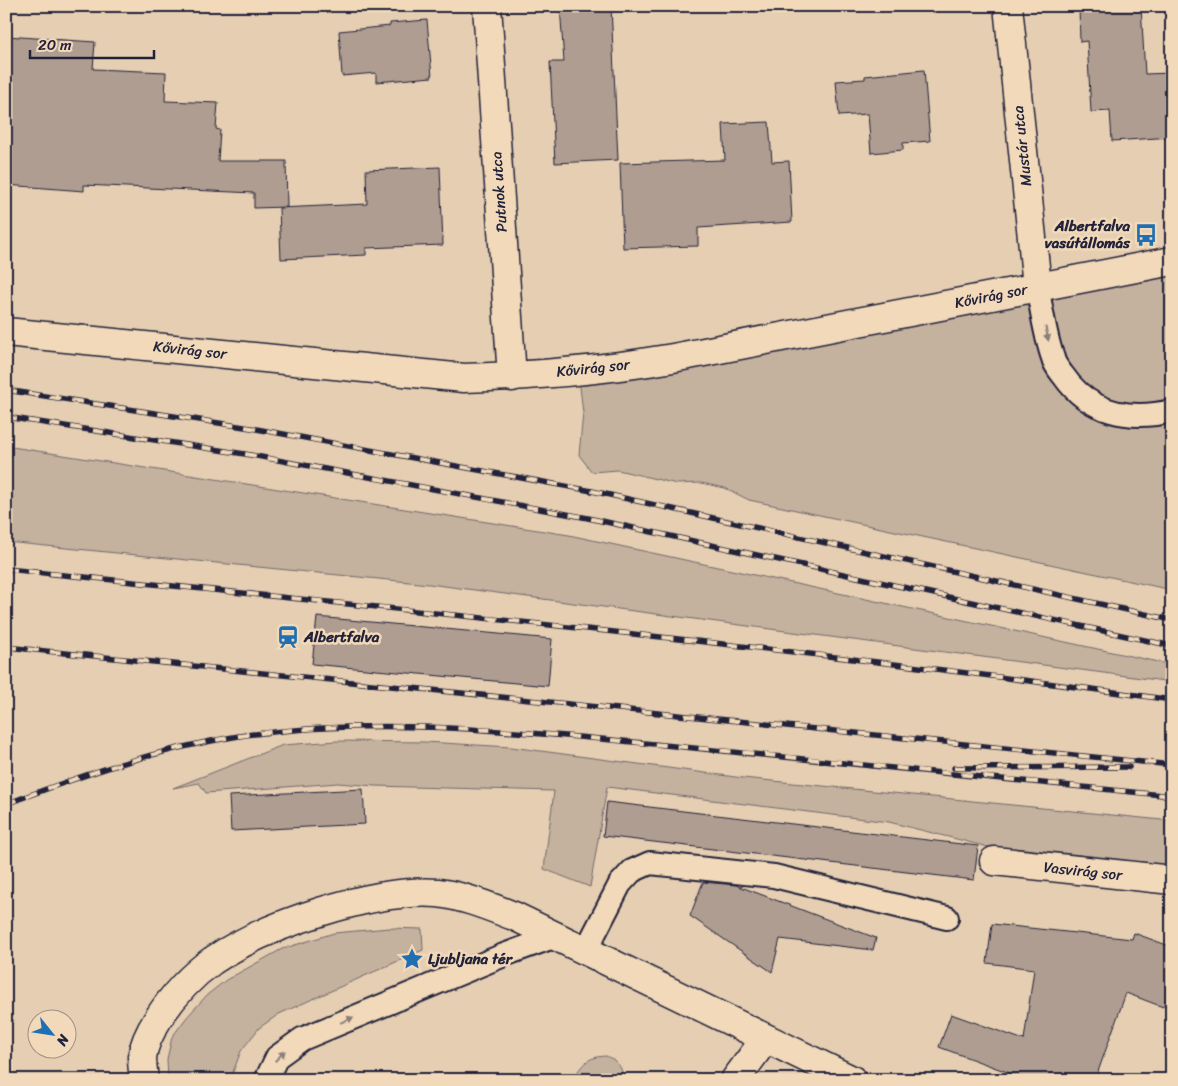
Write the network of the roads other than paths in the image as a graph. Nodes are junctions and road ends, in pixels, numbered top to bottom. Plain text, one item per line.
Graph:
1 (486, 6) edge
2 (1008, 6) edge
3 (1172, 261) edge
4 (1037, 286) junction
5 (6, 332) edge
6 (512, 377) junction
7 (1172, 411) edge
8 (994, 862) dead end
9 (1172, 880) edge
10 (947, 918) dead end
11 (556, 936) junction
12 (586, 950) junction
13 (766, 1038) junction
14 (144, 1080) edge
15 (266, 1080) edge
16 (735, 1080) edge
17 (852, 1080) edge

1 - 6 street, Putnok utca
2 - 4 street, Mustár utca
3 - 4 street, Kővirág sor
4 - 6 street, Kővirág sor
4 -> 7 lane
5 - 6 street, Kővirág sor
8 - 9 street, Vasvirág sor
10 - 12 lane
11 - 12 street
11 - 14 street
15 -> 11 lane
12 - 13 street
13 - 16 street
13 - 17 street

